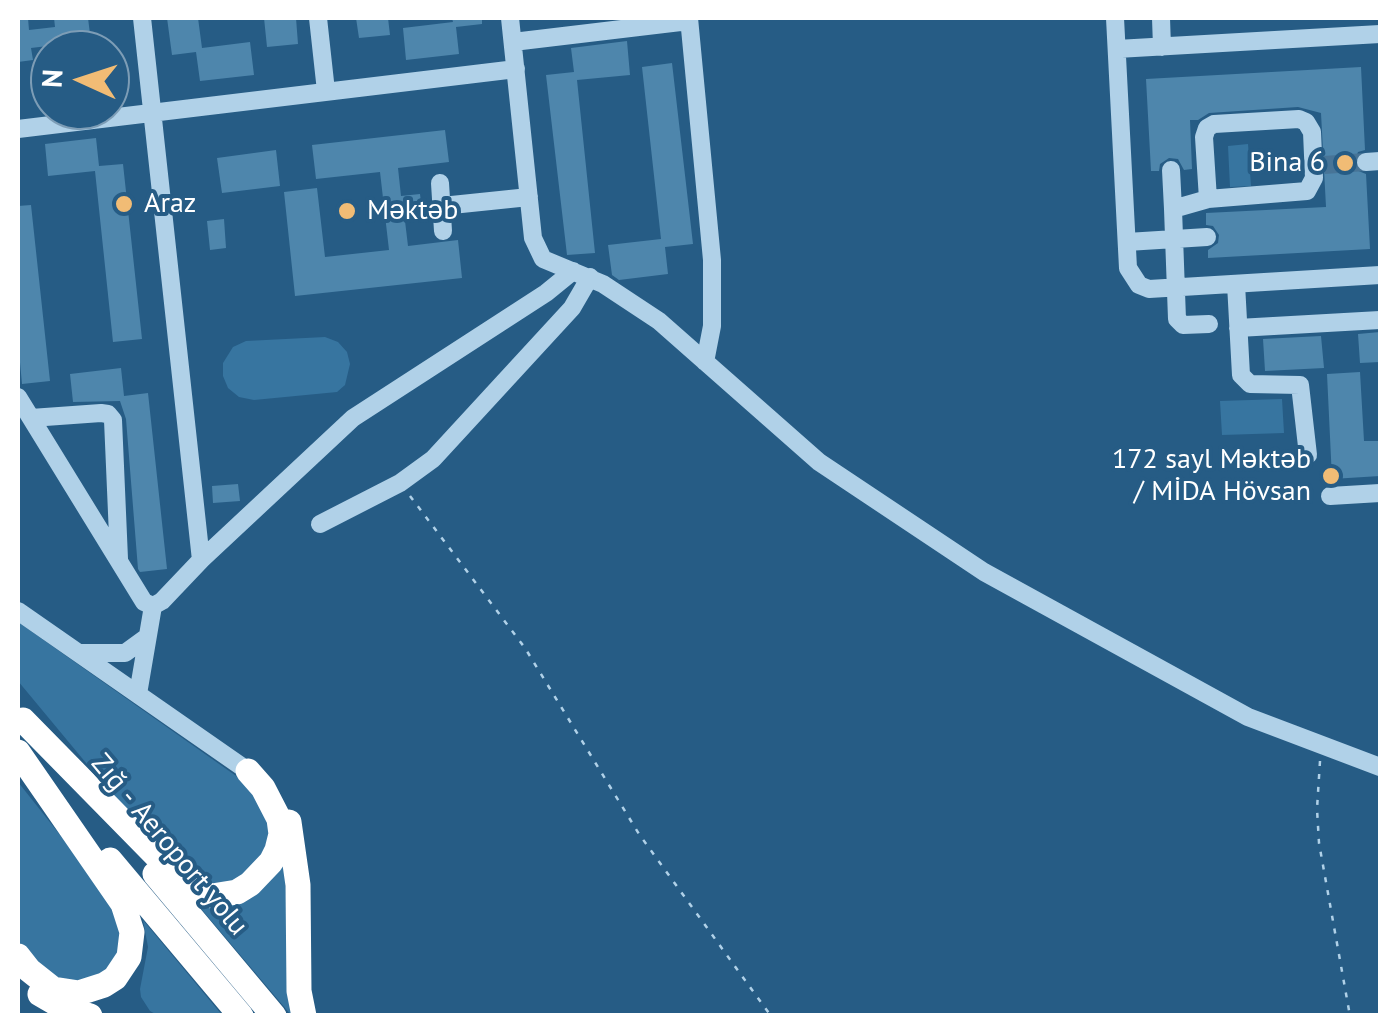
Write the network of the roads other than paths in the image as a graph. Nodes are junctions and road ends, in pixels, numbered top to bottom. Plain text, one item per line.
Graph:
1 (142, 18) edge
2 (318, 18) edge
3 (510, 18) edge
4 (1115, 18) edge
5 (1161, 18) edge
6 (689, 19) edge
7 (624, 23) edge
8 (583, 25) edge
9 (1380, 34) edge
10 (513, 42) junction
11 (1162, 47) junction
12 (1117, 49) junction
13 (516, 69) junction
14 (326, 90) junction
15 (154, 111) junction
16 (18, 129) edge
17 (1171, 170) dead end
18 (440, 182) dead end
19 (529, 196) junction
20 (1208, 199) junction
21 (442, 206) junction
22 (1173, 209) junction
23 (443, 231) dead end
24 (1207, 237) dead end
25 (1173, 240) junction
26 (1127, 242) junction
27 (581, 274) junction
28 (1380, 275) edge
29 (1236, 284) junction
30 (1175, 287) junction
31 (1380, 320) edge
32 (1209, 324) dead end
33 (1238, 328) junction
34 (705, 362) junction
35 (18, 396) edge
36 (31, 418) junction
37 (1308, 455) dead end
38 (1380, 493) edge
39 (1330, 496) dead end
40 (320, 524) dead end
41 (201, 560) junction
42 (119, 561) junction
43 (154, 606) junction
44 (18, 611) edge
45 (147, 637) junction
46 (78, 653) junction
47 (138, 694) junction
48 (20, 717) edge
49 (18, 750) edge
50 (1380, 768) edge
51 (248, 771) junction
52 (18, 959) edge
53 (90, 1016) edge
54 (241, 1016) edge
55 (274, 1016) edge
56 (304, 1016) edge

1 - 15 street
2 - 14 street
3 - 10 street
4 - 12 street
5 - 11 street
6 - 7 street
6 - 34 street
7 - 8 street
8 - 10 street
9 - 11 street
10 - 13 street
11 - 12 street
12 - 26 street
13 - 14 street
13 - 19 street
14 - 15 street
15 - 16 street
15 - 41 street
17 - 22 street
18 - 21 street
19 - 21 street
19 - 27 street
20 - 20 street
20 - 22 street
21 - 23 street
22 - 25 street
24 - 25 street
25 - 26 street
25 - 30 street
26 - 30 street
27 - 34 street
27 - 40 street
27 - 41 street
28 - 29 street
29 - 30 street
29 - 33 street
30 - 32 street
31 - 33 street
33 - 37 street
34 - 50 street
35 - 36 street
36 - 42 street
36 - 42 street
38 - 39 street
41 - 43 street
42 - 43 street
43 - 45 street
44 - 46 street
45 - 46 street
45 - 47 street
46 - 47 street
47 - 51 street
48 - 51 highway
48 - 55 highway, Zığ - Aeroport yolu
49 - 52 highway
49 - 54 highway, Zığ - Aeroport yolu
51 - 56 highway
52 - 53 highway

